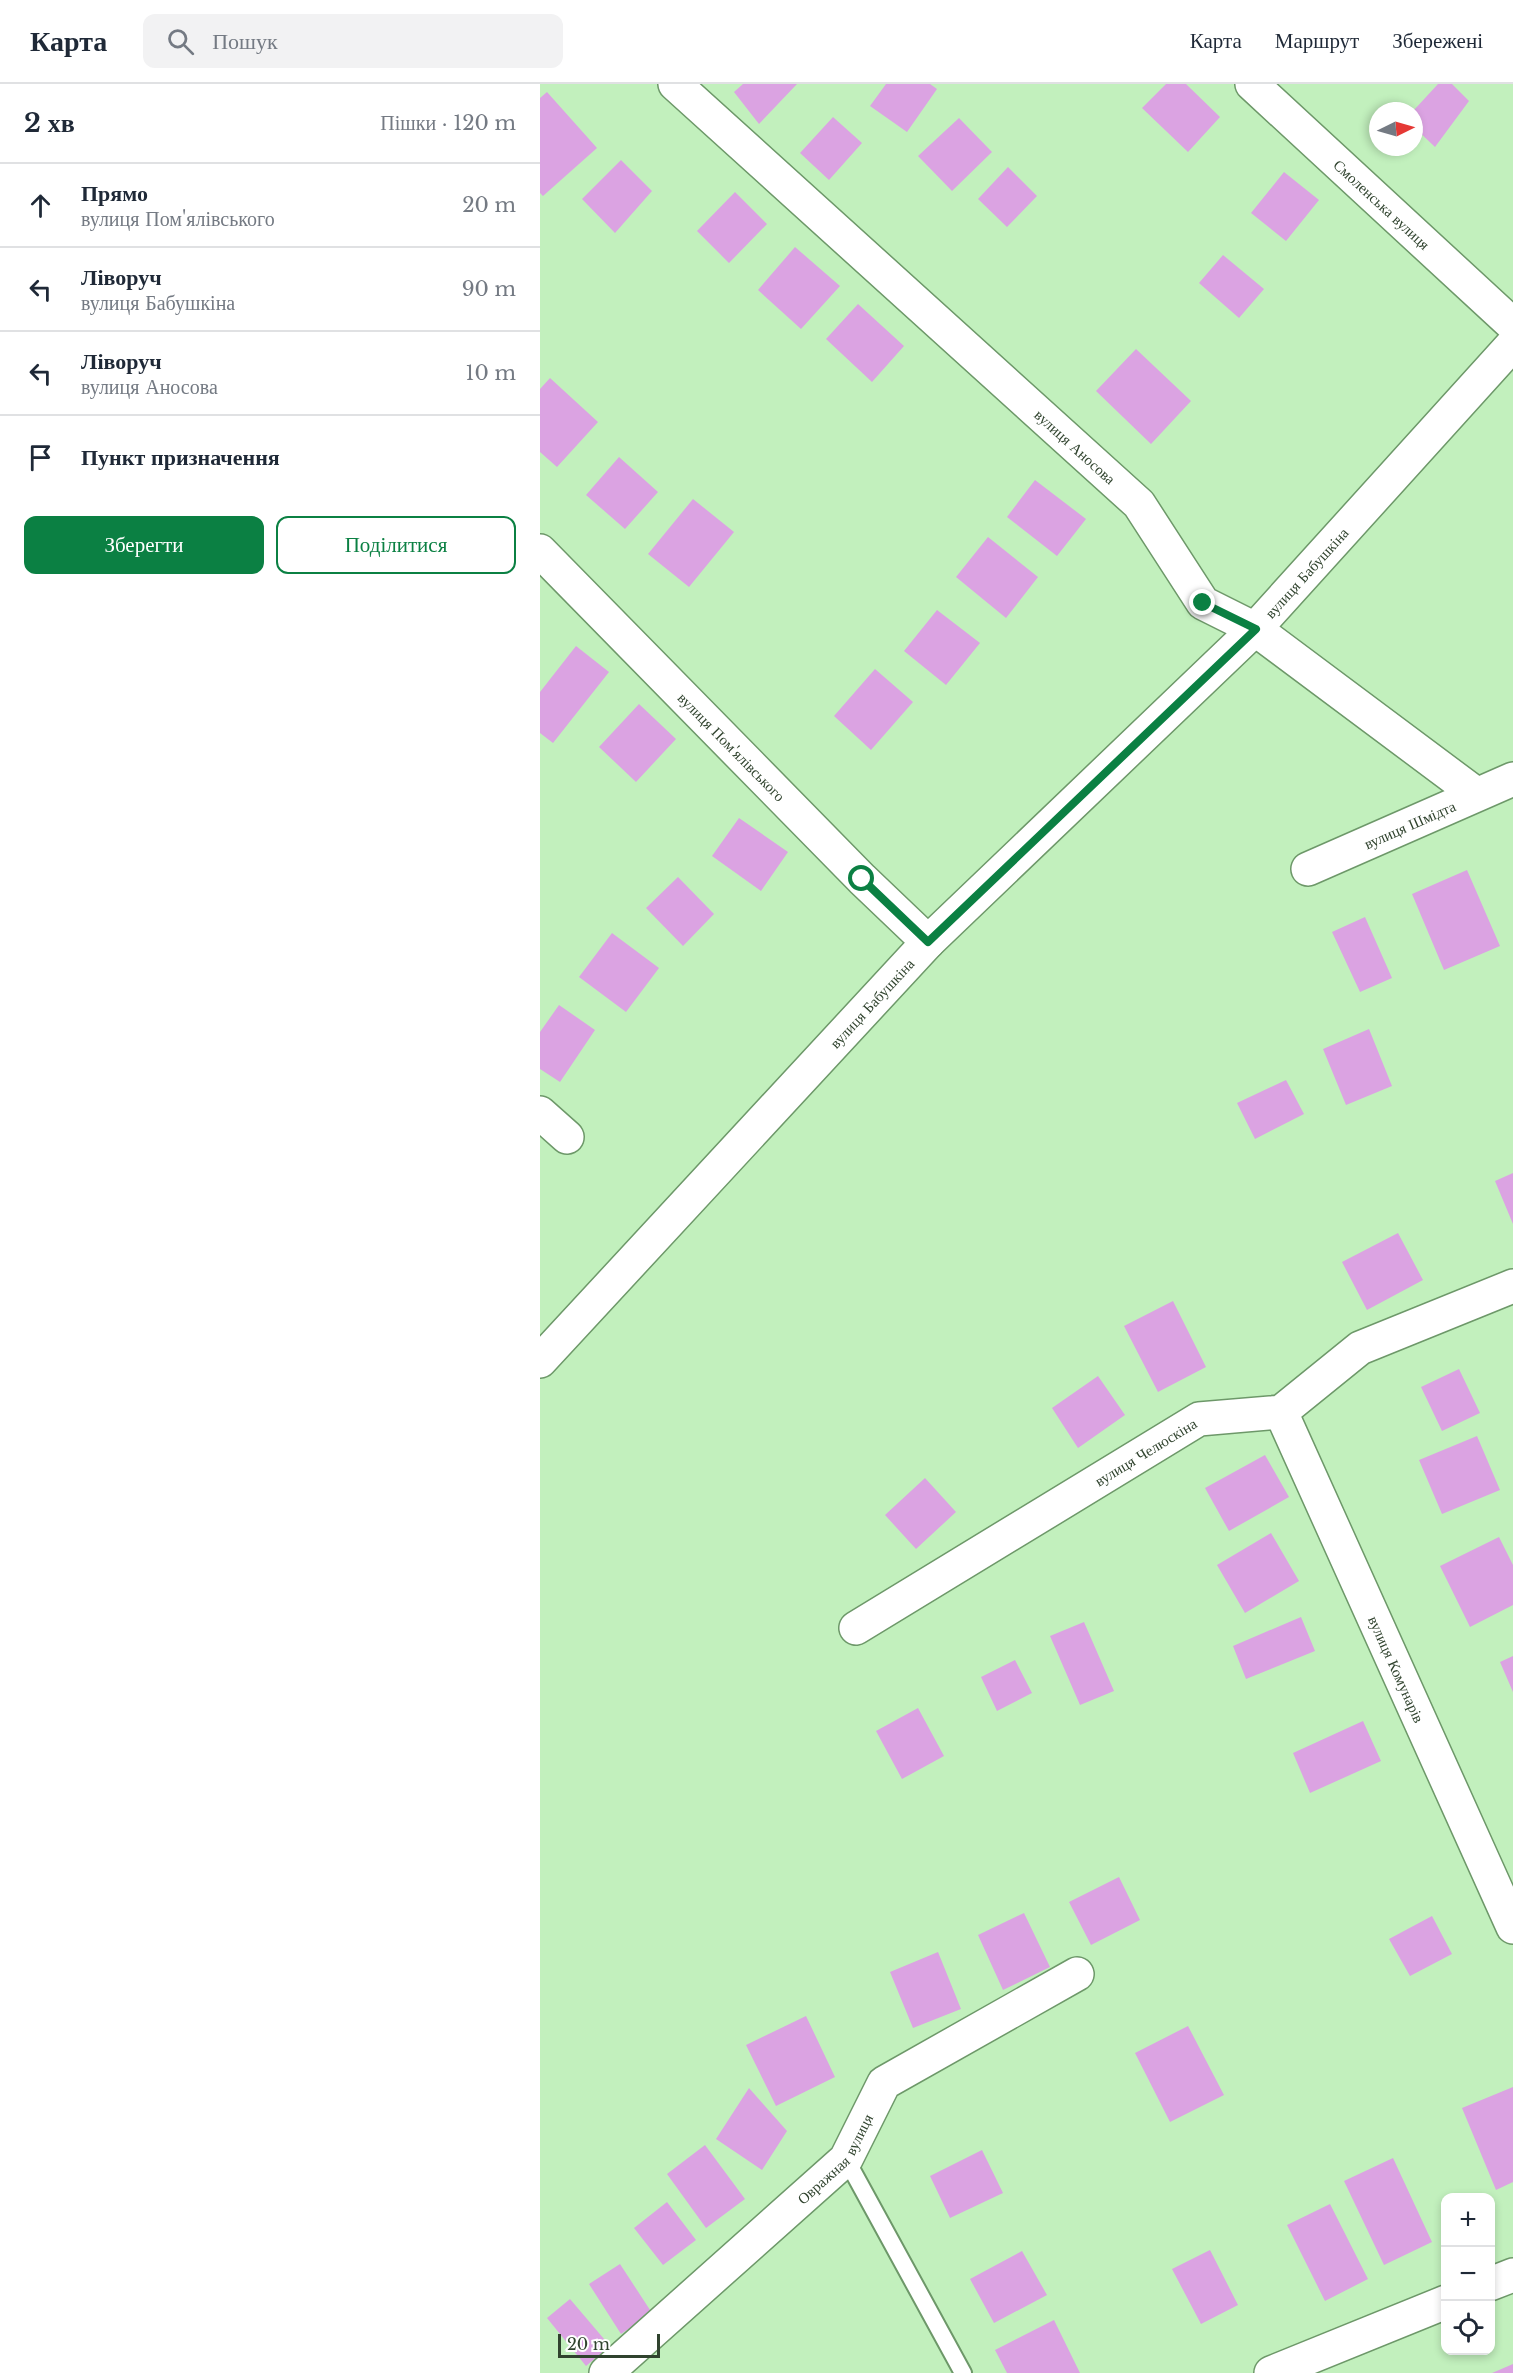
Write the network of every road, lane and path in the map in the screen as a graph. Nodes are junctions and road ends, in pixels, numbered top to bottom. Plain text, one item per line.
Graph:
1 (675, 84) edge
2 (1252, 84) edge
3 (1513, 325) edge
4 (1513, 344) edge
5 (540, 551) edge
6 (1256, 629) junction
7 (1513, 779) edge
8 (1476, 794) junction
9 (1308, 869) dead end
10 (928, 942) junction
11 (540, 1113) edge
12 (567, 1137) dead end
13 (1513, 1286) edge
14 (540, 1361) edge
15 (1281, 1412) junction
16 (856, 1628) dead end
17 (1513, 1927) edge
18 (1077, 1974) dead end
19 (846, 2159) junction
20 (1513, 2275) edge
21 (1495, 2282) edge
22 (1441, 2304) edge
23 (606, 2373) edge
24 (963, 2373) edge
25 (1270, 2373) edge

1 - 6 street, вулиця Аносова
2 - 3 street, Смоленська вулиця
4 - 6 street, вулиця Бабушкіна
5 - 10 street, вулиця Пом'ялівського
6 - 8 street, вулиця Аносова
6 - 10 street, вулиця Бабушкіна
7 - 8 street, вулиця Шмідта
8 - 9 street, вулиця Шмідта
10 - 14 street, вулиця Бабушкіна
11 - 12 street
13 - 15 street
15 - 16 street, вулиця Челюскіна
15 - 17 street, вулиця Комунарів
18 - 19 street, Овражная вулиця
19 - 23 street, Овражная вулиця
19 - 24 lane
20 - 21 street
22 - 25 street

